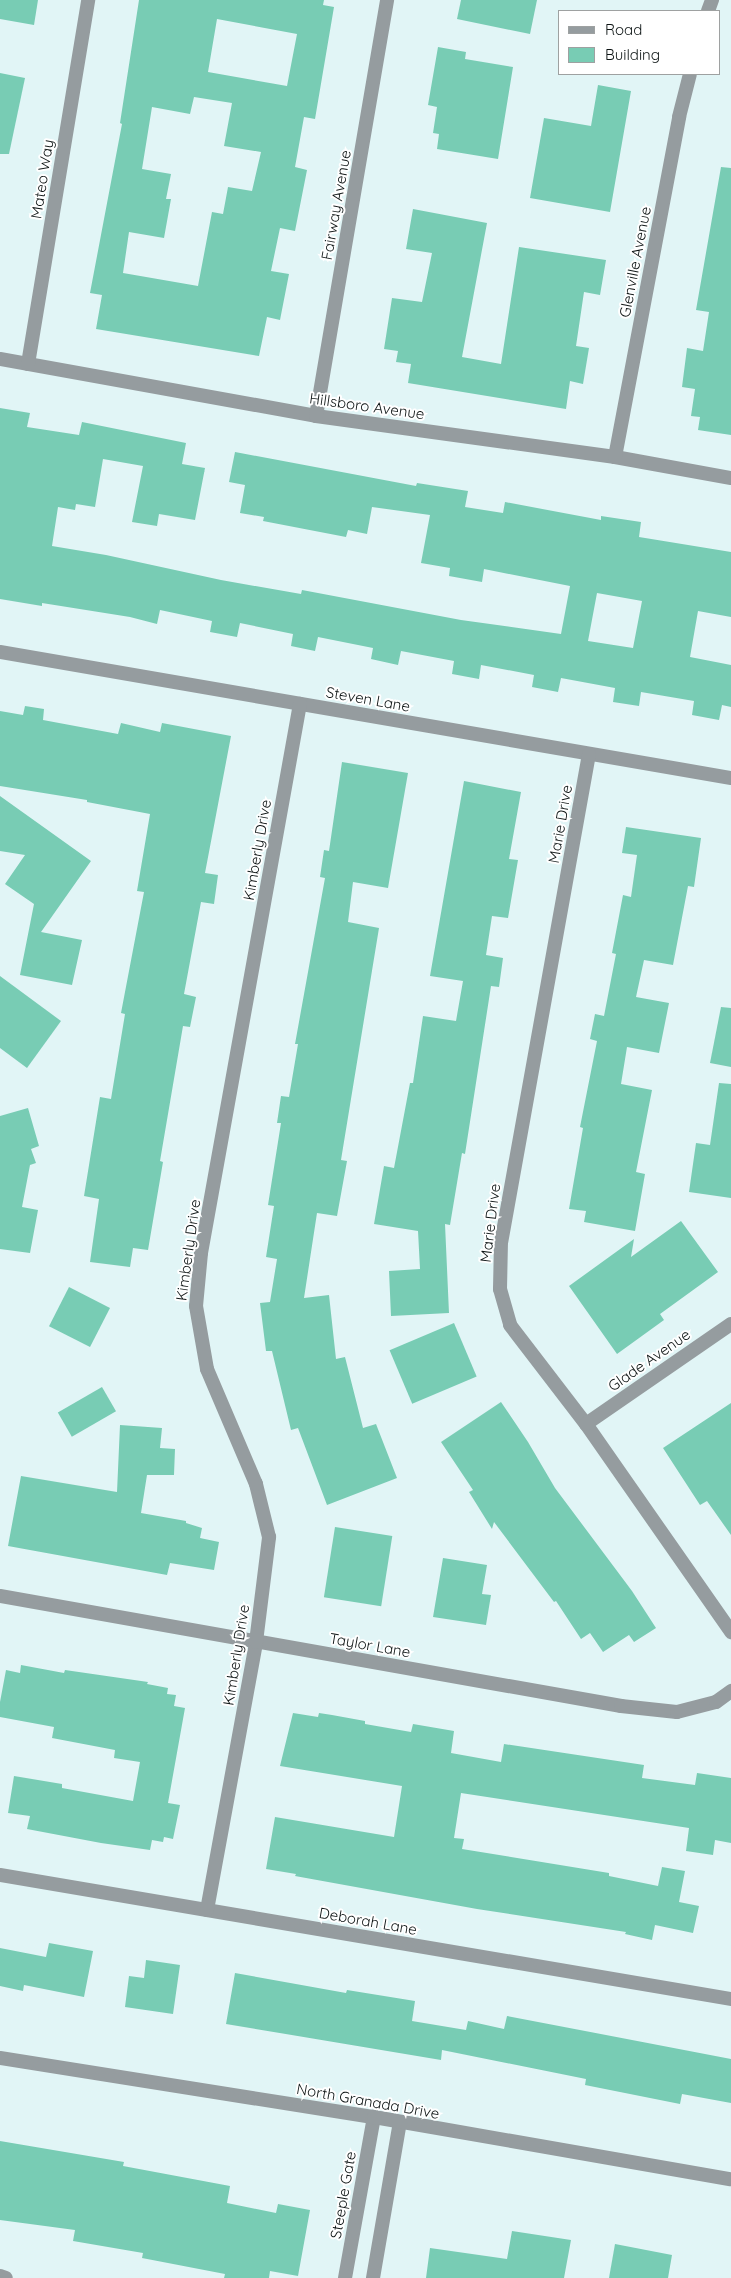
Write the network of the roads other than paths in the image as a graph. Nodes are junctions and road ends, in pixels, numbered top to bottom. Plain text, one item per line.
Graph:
1 (88, 0) edge
2 (387, 0) edge
3 (690, 75) edge
4 (0, 359) edge
5 (28, 364) junction
6 (316, 416) junction
7 (615, 457) junction
8 (731, 478) edge
9 (0, 652) edge
10 (300, 704) junction
11 (589, 754) junction
12 (731, 778) edge
13 (731, 1324) edge
14 (586, 1424) junction
15 (0, 1596) edge
16 (731, 1632) edge
17 (256, 1642) junction
18 (731, 1691) edge
19 (0, 1876) edge
20 (207, 1910) junction
21 (731, 1999) edge
22 (0, 2058) edge
23 (374, 2117) junction
24 (400, 2122) junction
25 (731, 2179) edge
26 (0, 2276) edge
27 (6, 2278) edge
28 (345, 2278) edge
29 (373, 2278) edge

1 - 5 street, Mateo Way
2 - 6 street, Fairway Avenue
3 - 7 street, Glenville Avenue
4 - 5 street, Hillsboro Avenue
5 - 6 street, Hillsboro Avenue
6 - 7 street, Hillsboro Avenue
7 - 8 street, Hillsboro Avenue
9 - 10 street, Steven Lane
10 - 11 street, Steven Lane
10 - 17 street, Kimberly Drive
11 - 12 street, Steven Lane
11 - 14 street, Marie Drive
13 - 14 street, Glade Avenue
14 - 16 street, Marie Drive
15 - 17 street, Taylor Lane
17 - 18 street, Taylor Lane
17 - 20 street, Kimberly Drive
19 - 20 street, Deborah Lane
20 - 21 street, Deborah Lane
22 - 23 street, North Granada Drive
23 - 24 street, North Granada Drive
23 - 28 street, Steeple Gate
24 - 25 street, North Granada Drive
24 - 29 street
26 - 27 street

